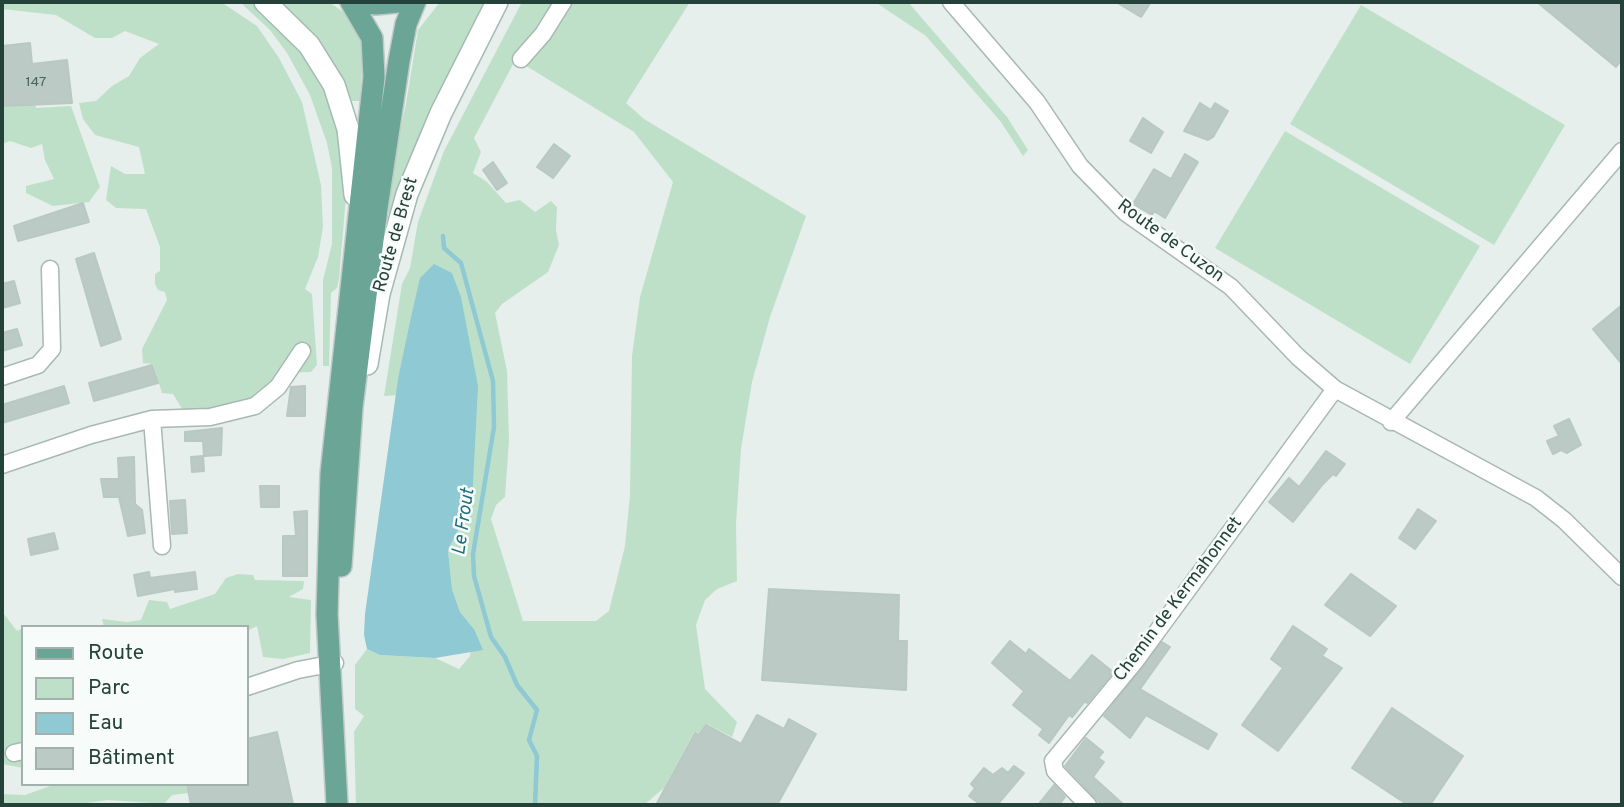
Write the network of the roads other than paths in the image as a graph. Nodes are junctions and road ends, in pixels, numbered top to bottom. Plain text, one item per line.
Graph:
1 (265, 2) edge
2 (351, 2) edge
3 (360, 2) edge
4 (398, 2) edge
5 (415, 2) edge
6 (497, 2) edge
7 (563, 2) edge
8 (950, 2) edge
9 (521, 60) dead end
10 (1622, 151) edge
11 (355, 251) junction
12 (50, 269) dead end
13 (302, 351) dead end
14 (2, 377) edge
15 (1335, 389) junction
16 (159, 418) junction
17 (1391, 422) junction
18 (2, 466) edge
19 (346, 483) junction
20 (162, 546) dead end
21 (1622, 577) edge
22 (332, 663) junction
23 (248, 687) edge
24 (337, 805) edge
25 (1088, 805) edge

1 - 11 main road, Route de Brest
2 - 11 main road, Route de Brest
3 - 4 main road
5 - 19 main road, Route de Brest
6 - 19 main road, Route de Brest
7 - 9 street
8 - 15 street, Route de Cuzon
10 - 17 street
11 - 22 main road, Route de Brest
12 - 14 street
13 - 16 street
15 - 17 street, Route de Cuzon
15 - 25 street, Chemin de Kermahonnet
16 - 18 street
16 - 20 street
17 - 21 street, Route de Cuzon
19 - 22 main road, Route de Brest
22 - 23 street
22 - 24 main road, Route de Brest

